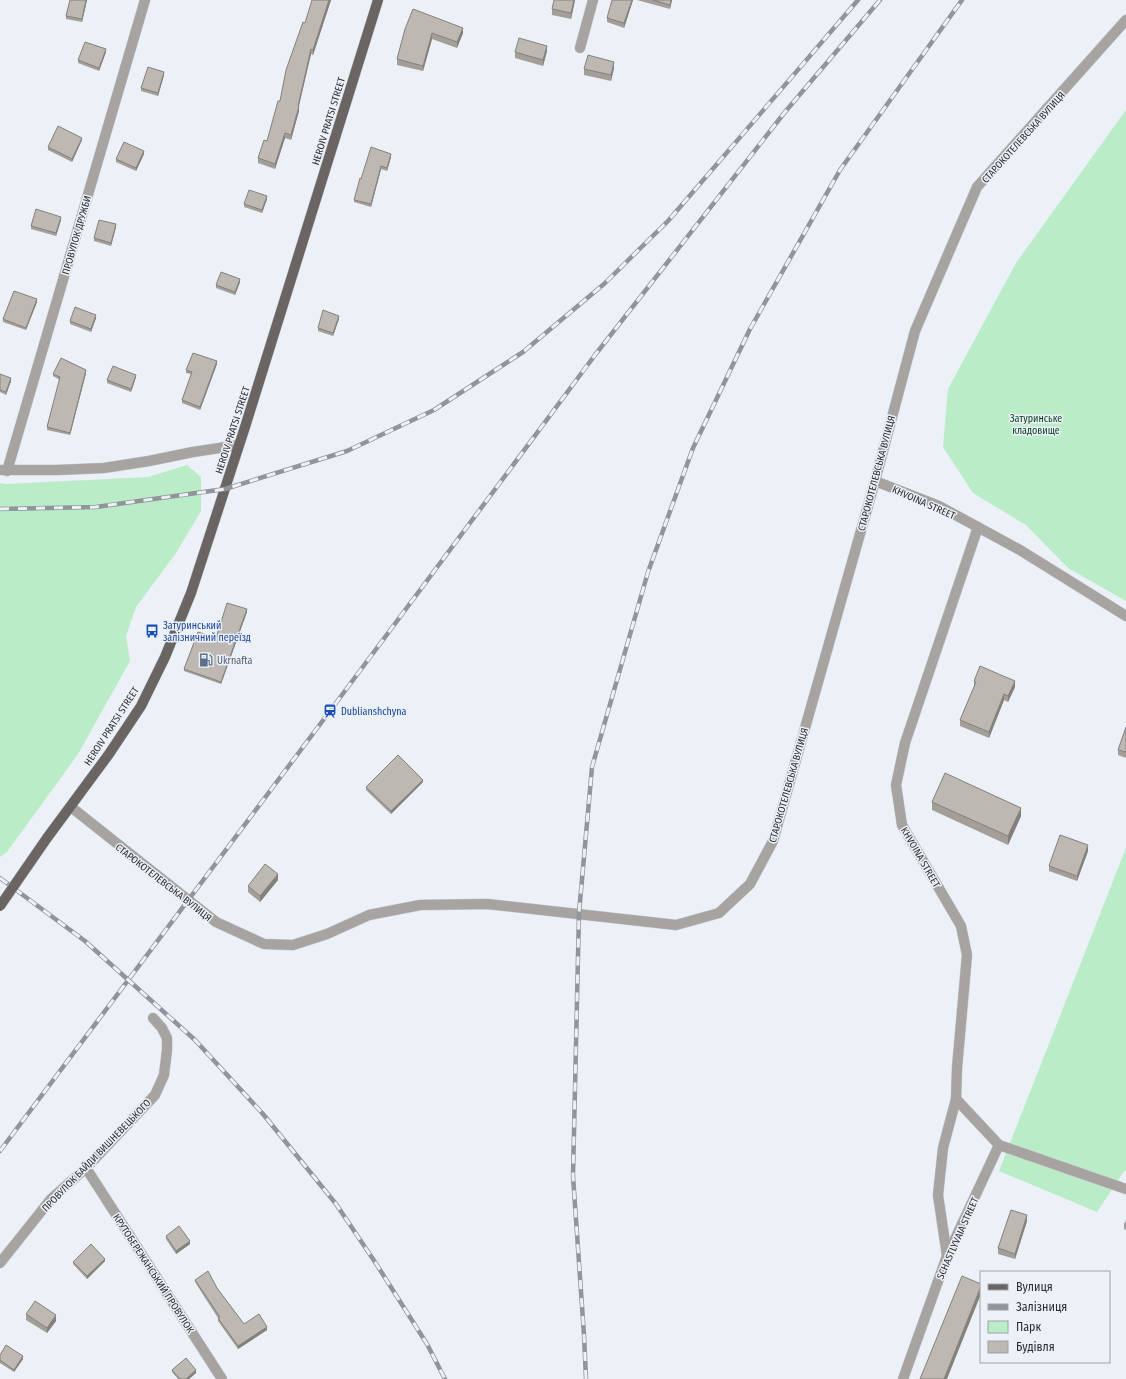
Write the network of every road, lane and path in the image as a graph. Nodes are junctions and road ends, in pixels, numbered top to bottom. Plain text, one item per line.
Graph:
1 (145, 0) edge
2 (378, 0) edge
3 (592, 0) edge
4 (1126, 20) edge
5 (580, 48) dead end
6 (239, 445) junction
7 (3, 471) edge
8 (875, 481) junction
9 (978, 527) junction
10 (1126, 616) edge
11 (71, 807) junction
12 (0, 906) edge
13 (153, 1018) dead end
14 (956, 1099) junction
15 (999, 1145) junction
16 (86, 1168) junction
17 (1126, 1189) edge
18 (946, 1256) junction
19 (0, 1263) edge
20 (222, 1379) edge
21 (903, 1379) edge

1 - 7 street, ПРОВУЛОК ДРУЖБИ
2 - 6 main road, HEROIV PRATSI STREET
3 - 5 street
4 - 8 street, СТАРОКОТЕЛЕВСЬКА ВУЛИЦЯ
6 - 7 street
6 - 11 main road, HEROIV PRATSI STREET
8 - 9 street, KHVOINA STREET
8 - 11 street, СТАРОКОТЕЛЕВСЬКА ВУЛИЦЯ
9 - 10 street
9 - 14 street, KHVOINA STREET
11 - 12 main road, HEROIV PRATSI STREET, bridge
13 - 16 street, ПРОВУЛОК БАЙДИ ВИШНЕВЕЦЬКОГО
14 - 15 street
14 - 18 street, KHVOINA STREET
15 - 17 street
15 - 18 street, SCHASTLYVAIA STREET
16 - 19 street, ПРОВУЛОК БАЙДИ ВИШНЕВЕЦЬКОГО
16 - 20 street, КРУТОБЕРЕЖАНСЬКИЙ ПРОВУЛОК
18 - 21 street, SCHASTLYVAIA STREET

